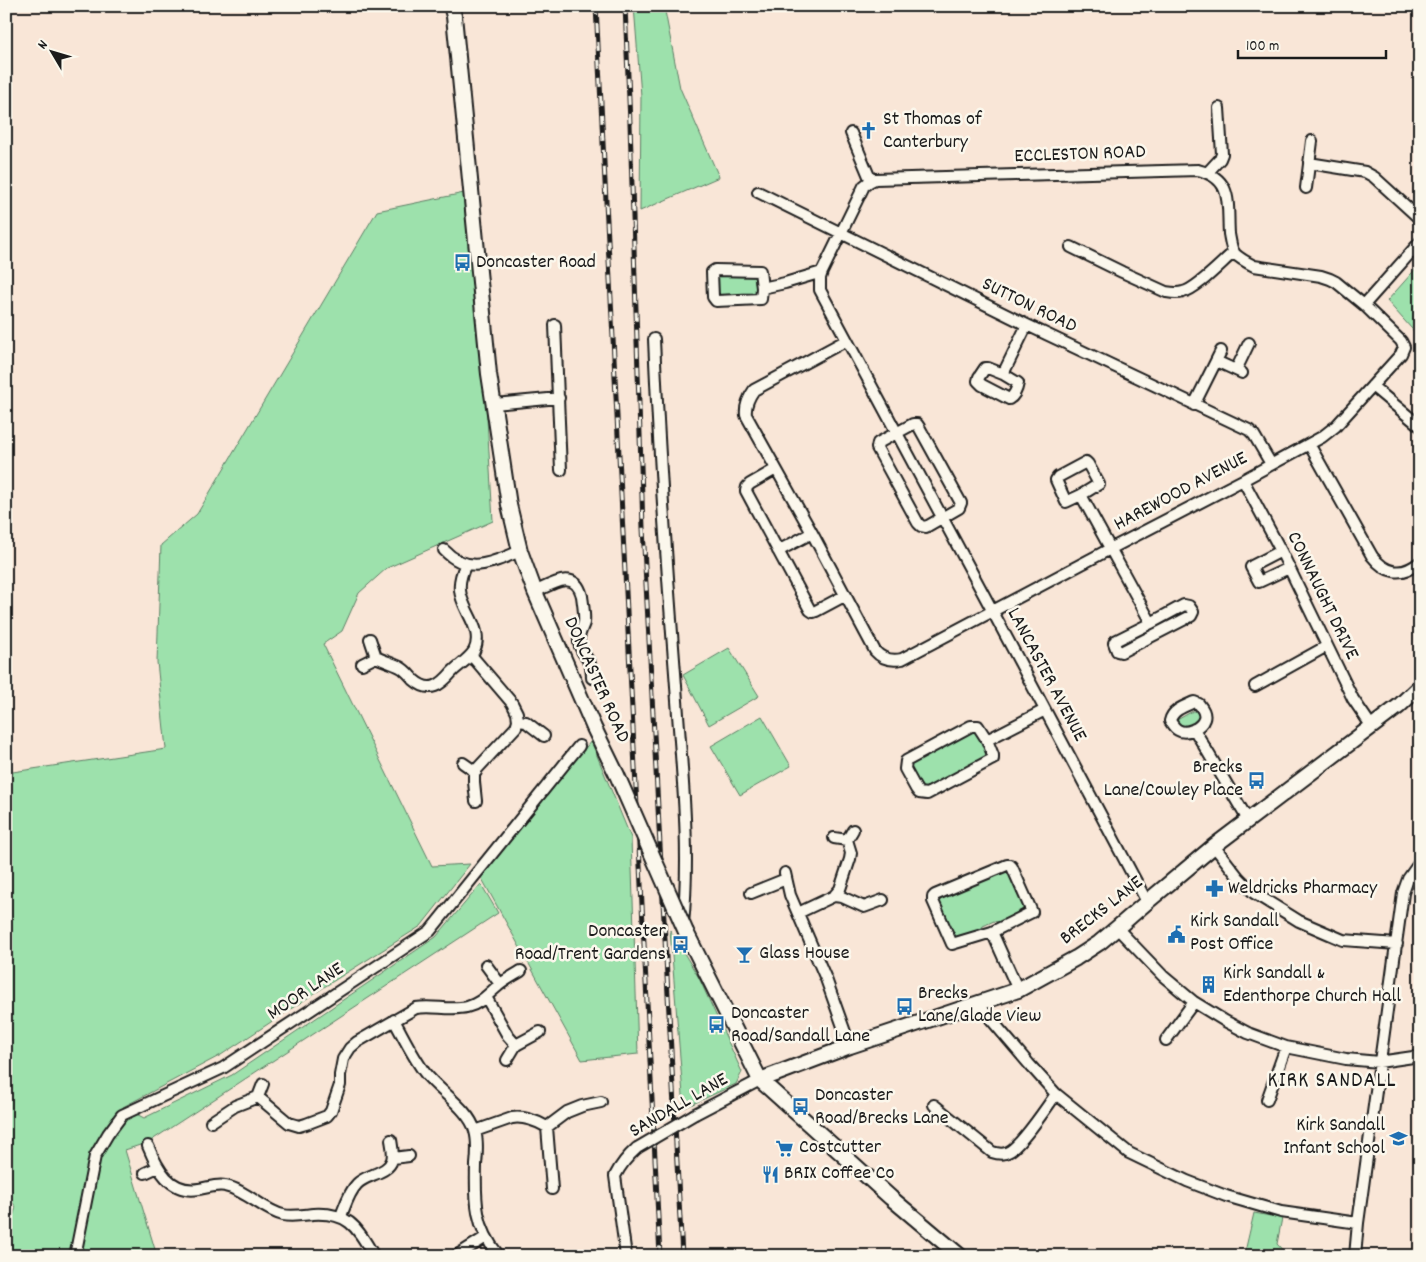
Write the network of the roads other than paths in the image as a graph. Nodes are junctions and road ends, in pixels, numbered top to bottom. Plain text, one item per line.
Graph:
1 (451, 6) edge
2 (1219, 108) dead end
3 (851, 133) dead end
4 (1312, 141) dead end
5 (1309, 163) junction
6 (1208, 172) junction
7 (876, 180) junction
8 (1306, 188) dead end
9 (758, 192) dead end
10 (1420, 219) edge
11 (841, 232) junction
12 (1420, 242) edge
13 (1071, 247) dead end
14 (1234, 252) junction
15 (822, 272) junction
16 (762, 288) junction
17 (1364, 305) junction
18 (555, 325) dead end
19 (1027, 325) junction
20 (654, 339) dead end
21 (847, 340) junction
22 (1250, 343) dead end
23 (1221, 351) dead end
24 (1216, 361) junction
25 (1003, 374) dead end
26 (1372, 386) junction
27 (559, 398) junction
28 (494, 404) junction
29 (1194, 405) junction
30 (1420, 426) edge
31 (897, 433) junction
32 (1309, 444) junction
33 (1271, 464) junction
34 (776, 469) junction
35 (561, 470) dead end
36 (1243, 480) junction
37 (1081, 495) dead end
38 (942, 518) junction
39 (812, 533) junction
40 (1110, 548) junction
41 (444, 550) dead end
42 (520, 551) junction
43 (778, 551) junction
44 (1280, 551) junction
45 (1420, 562) edge
46 (466, 564) junction
47 (1288, 568) junction
48 (535, 592) junction
49 (846, 595) junction
50 (992, 610) junction
51 (1150, 623) junction
52 (370, 639) dead end
53 (1327, 646) junction
54 (471, 655) junction
55 (376, 656) junction
56 (362, 664) dead end
57 (592, 678) dead end
58 (1255, 686) dead end
59 (1420, 686) edge
60 (1045, 710) junction
61 (518, 721) junction
62 (1372, 727) junction
63 (1194, 729) dead end
64 (544, 736) dead end
65 (987, 740) junction
66 (579, 746) dead end
67 (463, 763) dead end
68 (476, 772) junction
69 (476, 801) dead end
70 (1248, 820) junction
71 (853, 830) dead end
72 (834, 838) dead end
73 (847, 840) junction
74 (1214, 846) junction
75 (1420, 862) edge
76 (751, 893) dead end
77 (834, 896) junction
78 (883, 900) dead end
79 (1147, 902) junction
80 (798, 913) junction
81 (1117, 928) junction
82 (684, 929) junction
83 (992, 932) junction
84 (1397, 944) junction
85 (486, 965) dead end
86 (521, 972) dead end
87 (500, 984) junction
88 (1018, 990) junction
89 (486, 997) junction
90 (1194, 1002) junction
91 (977, 1003) junction
92 (394, 1020) junction
93 (540, 1032) dead end
94 (1166, 1040) dead end
95 (516, 1045) junction
96 (850, 1046) junction
97 (1286, 1047) junction
98 (1420, 1056) edge
99 (507, 1060) dead end
100 (1379, 1062) junction
101 (760, 1080) junction
102 (263, 1084) dead end
103 (1056, 1094) junction
104 (258, 1097) junction
105 (1267, 1100) dead end
106 (602, 1102) dead end
107 (934, 1105) dead end
108 (210, 1122) dead end
109 (546, 1127) junction
110 (475, 1131) junction
111 (391, 1140) dead end
112 (148, 1146) dead end
113 (409, 1156) dead end
114 (393, 1158) junction
115 (158, 1167) junction
116 (145, 1173) dead end
117 (552, 1189) dead end
118 (341, 1216) junction
119 (1358, 1223) junction
120 (486, 1237) junction
121 (75, 1256) edge
122 (374, 1256) edge
123 (456, 1256) edge
124 (499, 1256) edge
125 (626, 1256) edge
126 (960, 1256) edge
127 (1355, 1256) edge

1 - 28 street, DONCASTER ROAD
2 - 6 street
3 - 7 street
4 - 5 street
5 - 8 street
5 - 10 street
6 - 7 street, ECCLESTON ROAD
6 - 14 street
7 - 11 street
9 - 11 street, SUTTON ROAD
11 - 15 street
11 - 19 street, SUTTON ROAD
12 - 17 street
13 - 14 street
14 - 17 street
15 - 16 street
15 - 21 street, LANCASTER AVENUE
16 - 16 street
17 - 26 street, HAREWOOD AVENUE
18 - 27 street
19 - 25 street
19 - 29 street, SUTTON ROAD
20 - 82 street
21 - 31 street, LANCASTER AVENUE
21 - 34 street, HAREWOOD AVENUE
22 - 24 street
23 - 24 street
24 - 29 street
26 - 30 street
26 - 32 street, HAREWOOD AVENUE
27 - 28 street
27 - 35 street
28 - 42 street, DONCASTER ROAD
29 - 33 street, SUTTON ROAD
31 - 38 street, LANCASTER AVENUE
31 - 38 street
31 - 38 street
32 - 33 street, HAREWOOD AVENUE
32 - 45 street
33 - 36 street, HAREWOOD AVENUE
34 - 39 street, HAREWOOD AVENUE
34 - 43 street
36 - 40 street, HAREWOOD AVENUE
36 - 44 street, CONNAUGHT DRIVE
37 - 40 street
38 - 50 street, LANCASTER AVENUE
39 - 43 street
39 - 49 street, HAREWOOD AVENUE
40 - 50 street, HAREWOOD AVENUE
40 - 51 street
41 - 46 street
42 - 46 street
42 - 48 street, DONCASTER ROAD
43 - 49 street
44 - 47 street, CONNAUGHT DRIVE
44 - 47 street
46 - 54 street
47 - 53 street, CONNAUGHT DRIVE
48 - 57 street
48 - 82 street, DONCASTER ROAD, bridge
49 - 50 street, HAREWOOD AVENUE
50 - 60 street, LANCASTER AVENUE
51 - 51 street
52 - 55 street
53 - 58 street
53 - 62 street, CONNAUGHT DRIVE
54 - 55 street
54 - 61 street
55 - 56 street
59 - 62 street, BRECKS LANE
60 - 65 street
60 - 79 street, LANCASTER AVENUE
61 - 64 street
61 - 68 street
62 - 70 street, BRECKS LANE
63 - 70 street
65 - 65 street
66 - 121 street, MOOR LANE
67 - 68 street
68 - 69 street
70 - 74 street, BRECKS LANE
71 - 73 street
72 - 73 street
73 - 77 street
74 - 79 street, BRECKS LANE
74 - 84 street
75 - 84 street
76 - 80 street
77 - 78 street
77 - 80 street
79 - 81 street, BRECKS LANE
80 - 96 street
81 - 88 street, BRECKS LANE
81 - 90 street
82 - 101 street, DONCASTER ROAD
83 - 83 street
83 - 88 street
84 - 100 street
85 - 87 street
86 - 87 street
87 - 89 street
88 - 91 street, BRECKS LANE
89 - 92 street
89 - 95 street
90 - 94 street
90 - 97 street
91 - 96 street, BRECKS LANE
91 - 103 street
92 - 104 street
92 - 110 street
93 - 95 street
95 - 99 street
96 - 101 street, BRECKS LANE
97 - 100 street
97 - 105 street
98 - 100 street
100 - 119 street
101 - 125 street, SANDALL LANE, bridge
101 - 126 street, DONCASTER ROAD
102 - 104 street
103 - 107 street
103 - 119 street
104 - 108 street
106 - 109 street
109 - 110 street
109 - 117 street
110 - 120 street
111 - 114 street
112 - 115 street
113 - 114 street
114 - 118 street
115 - 116 street
115 - 118 street
118 - 122 street
119 - 127 street
120 - 123 street
120 - 124 street

